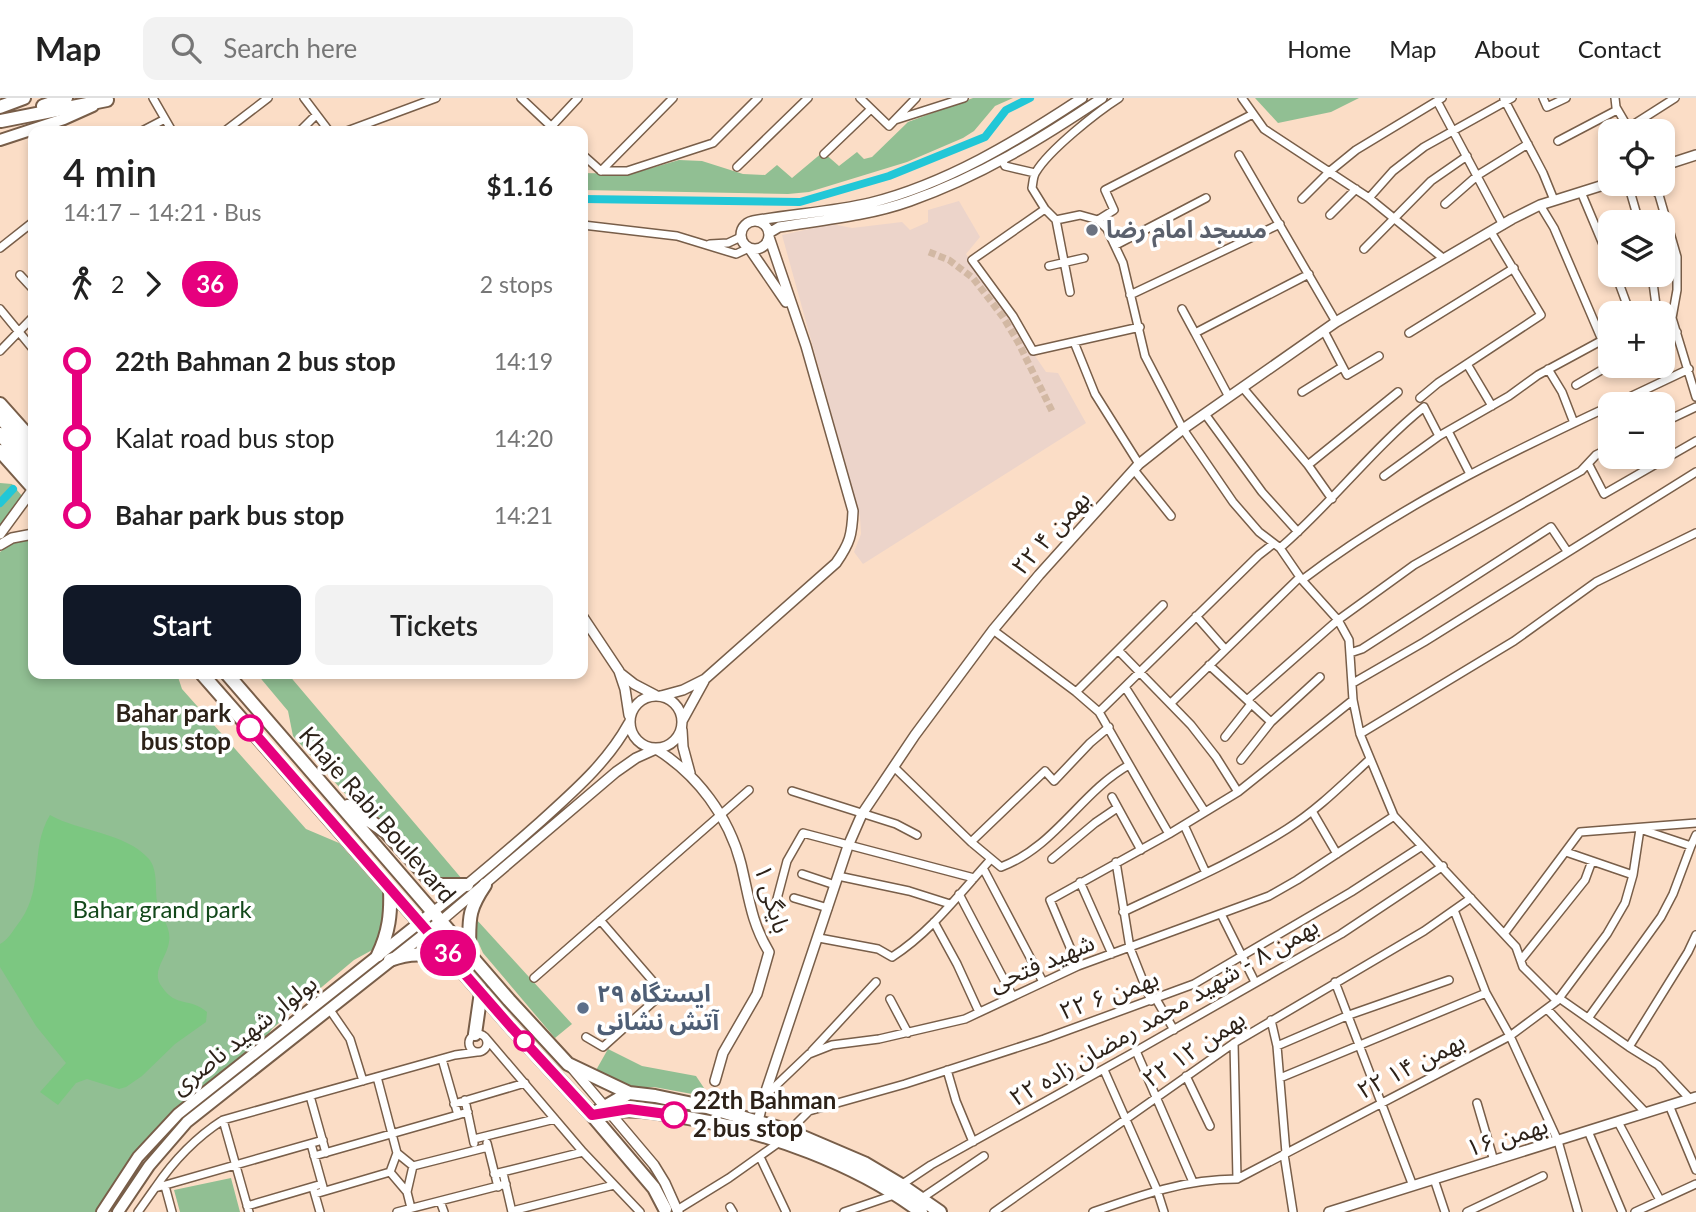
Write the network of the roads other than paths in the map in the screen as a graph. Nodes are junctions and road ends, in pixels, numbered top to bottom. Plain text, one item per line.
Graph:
1 (23, 98) edge
2 (66, 98) edge
3 (153, 98) edge
4 (268, 98) edge
5 (304, 98) edge
6 (436, 98) edge
7 (521, 98) edge
8 (578, 98) edge
9 (673, 98) edge
10 (758, 98) edge
11 (807, 98) edge
12 (916, 98) edge
13 (964, 98) edge
14 (1082, 98) edge
15 (1102, 98) edge
16 (1119, 98) edge
17 (1242, 98) edge
18 (1543, 98) edge
19 (1566, 98) edge
20 (1615, 98) edge
21 (1675, 98) edge
22 (109, 99) edge
23 (863, 99) edge
24 (1440, 99) edge
25 (1507, 99) edge
26 (0, 107) edge
27 (871, 109) junction
28 (1617, 110) junction
29 (1253, 114) junction
30 (316, 115) junction
31 (165, 119) junction
32 (1622, 119) edge
33 (1645, 119) edge
34 (0, 121) edge
35 (892, 123) junction
36 (43, 126) edge
37 (152, 126) edge
38 (169, 126) edge
39 (232, 126) edge
40 (305, 126) edge
41 (325, 126) edge
42 (360, 126) edge
43 (550, 126) edge
44 (555, 126) edge
45 (1454, 130) junction
46 (28, 131) edge
47 (0, 140) edge
48 (1558, 141) dead end
49 (1528, 144) junction
50 (824, 154) dead end
51 (1239, 155) dead end
52 (1696, 155) edge
53 (1467, 156) junction
54 (588, 159) edge
55 (1002, 160) junction
56 (1675, 162) edge
57 (737, 167) dead end
58 (601, 171) junction
59 (1329, 172) junction
60 (1035, 173) junction
61 (1478, 175) junction
62 (1598, 187) edge
63 (1356, 189) junction
64 (1581, 192) junction
65 (1659, 196) edge
66 (1206, 198) dead end
67 (1369, 198) junction
68 (1302, 199) dead end
69 (1554, 200) junction
70 (1445, 204) dead end
71 (1540, 205) junction
72 (1045, 209) junction
73 (1330, 215) dead end
74 (1394, 219) junction
75 (1056, 220) junction
76 (1098, 220) junction
77 (752, 221) junction
78 (1280, 224) junction
79 (1503, 225) junction
80 (28, 226) edge
81 (588, 227) edge
82 (1491, 232) junction
83 (1598, 232) edge
84 (769, 235) junction
85 (741, 237) junction
86 (709, 244) junction
87 (1116, 245) junction
88 (0, 248) edge
89 (749, 248) junction
90 (1364, 249) dead end
91 (1084, 258) dead end
92 (1444, 259) junction
93 (1065, 262) junction
94 (1049, 266) dead end
95 (1514, 268) junction
96 (1309, 274) junction
97 (20, 275) dead end
98 (28, 284) edge
99 (1070, 292) dead end
100 (1129, 295) junction
101 (1675, 301) edge
102 (0, 309) edge
103 (1182, 309) dead end
104 (794, 316) junction
105 (1598, 321) edge
106 (28, 322) edge
107 (1336, 322) junction
108 (1675, 326) edge
109 (1140, 327) junction
110 (19, 331) junction
111 (1324, 331) junction
112 (1677, 332) joint
113 (1195, 333) junction
114 (1409, 333) dead end
115 (1074, 342) junction
116 (1598, 342) edge
117 (28, 343) edge
118 (0, 351) edge
119 (1379, 356) dead end
120 (1467, 364) junction
121 (1342, 367) junction
122 (1548, 369) junction
123 (1689, 369) junction
124 (1598, 372) edge
125 (1576, 385) dead end
126 (1243, 388) junction
127 (1302, 392) dead end
128 (1398, 392) dead end
129 (1640, 392) edge
130 (1229, 397) junction
131 (1696, 397) edge
132 (1420, 398) dead end
133 (0, 404) edge
134 (1492, 405) junction
135 (1696, 407) edge
136 (1598, 412) edge
137 (1205, 414) junction
138 (0, 417) edge
139 (1675, 417) edge
140 (1574, 423) junction
141 (1183, 429) junction
142 (1448, 431) junction
143 (0, 434) edge
144 (28, 435) edge
145 (1439, 436) junction
146 (1696, 441) edge
147 (28, 449) edge
148 (0, 451) edge
149 (1598, 454) edge
150 (1308, 465) junction
151 (1589, 465) junction
152 (28, 466) edge
153 (1137, 467) junction
154 (1696, 472) edge
155 (1471, 474) junction
156 (1384, 476) dead end
157 (28, 483) edge
158 (28, 496) edge
159 (1332, 499) junction
160 (1171, 516) dead end
161 (1298, 532) junction
162 (1696, 533) edge
163 (0, 534) edge
164 (28, 535) edge
165 (0, 545) edge
166 (1277, 546) junction
167 (1567, 551) junction
168 (1301, 579) junction
169 (1163, 605) dead end
170 (1196, 617) junction
171 (1338, 620) junction
172 (588, 624) edge
173 (993, 630) junction
174 (1226, 649) junction
175 (1118, 650) junction
176 (1350, 653) junction
177 (1209, 665) junction
178 (619, 671) junction
179 (1140, 672) junction
180 (1320, 677) dead end
181 (206, 679) edge
182 (231, 679) edge
183 (705, 679) junction
184 (1353, 683) junction
185 (1125, 687) junction
186 (1076, 692) junction
187 (658, 696) junction
188 (1353, 700) junction
189 (1249, 702) junction
190 (1171, 703) junction
191 (1099, 712) junction
192 (629, 720) junction
193 (1270, 722) junction
194 (682, 724) junction
195 (1109, 727) junction
196 (1360, 734) junction
197 (1225, 737) dead end
198 (656, 748) junction
199 (1241, 760) dead end
200 (1369, 760) junction
201 (1129, 765) junction
202 (895, 768) junction
203 (691, 773) junction
204 (749, 790) dead end
205 (792, 790) dead end
206 (1238, 792) junction
207 (332, 794) junction
208 (1112, 797) dead end
209 (1117, 808) junction
210 (1312, 811) junction
211 (1205, 812) junction
212 (862, 814) junction
213 (720, 815) junction
214 (1394, 816) junction
215 (1696, 823) edge
216 (1184, 825) junction
217 (1640, 829) junction
218 (1169, 834) junction
219 (917, 835) dead end
220 (1696, 835) edge
221 (971, 842) junction
222 (848, 846) junction
223 (1422, 846) junction
224 (1692, 846) junction
225 (1141, 850) junction
226 (1566, 852) junction
227 (1337, 854) junction
228 (991, 859) junction
229 (1052, 859) dead end
230 (1592, 861) junction
231 (1116, 862) junction
232 (1443, 866) junction
233 (983, 868) junction
234 (1206, 873) junction
235 (802, 874) dead end
236 (1633, 875) junction
237 (974, 878) junction
238 (837, 880) junction
239 (1080, 883) junction
240 (467, 885) junction
241 (485, 885) junction
242 (390, 888) junction
243 (959, 894) junction
244 (794, 898) dead end
245 (1471, 898) junction
246 (950, 904) junction
247 (828, 908) junction
248 (1454, 911) junction
249 (1123, 912) junction
250 (773, 914) dead end
251 (1220, 914) junction
252 (437, 916) junction
253 (600, 920) junction
254 (934, 922) junction
255 (424, 926) junction
256 (1504, 933) junction
257 (1696, 936) edge
258 (819, 938) junction
259 (1130, 948) junction
260 (469, 953) junction
261 (1112, 954) junction
262 (1240, 957) junction
263 (384, 958) junction
264 (1521, 960) junction
265 (456, 962) junction
266 (1078, 965) junction
267 (534, 978) dead end
268 (1449, 980) dead end
269 (876, 982) dead end
270 (1043, 982) junction
271 (1255, 982) junction
272 (1335, 982) junction
273 (481, 992) junction
274 (1486, 993) junction
275 (1012, 995) junction
276 (890, 999) dead end
277 (1558, 999) junction
278 (1154, 1000) junction
279 (1547, 1009) junction
280 (330, 1010) junction
281 (979, 1012) junction
282 (500, 1014) junction
283 (1349, 1015) junction
284 (1589, 1017) junction
285 (1271, 1020) junction
286 (511, 1027) junction
287 (1174, 1030) junction
288 (908, 1033) junction
289 (1510, 1035) junction
290 (586, 1037) dead end
291 (478, 1043) junction
292 (1234, 1043) junction
293 (1277, 1046) junction
294 (1360, 1046) junction
295 (1629, 1047) junction
296 (1136, 1051) junction
297 (810, 1054) junction
298 (455, 1055) junction
299 (500, 1055) junction
300 (442, 1059) junction
301 (568, 1064) junction
302 (947, 1070) junction
303 (1104, 1070) junction
304 (1186, 1076) junction
305 (377, 1077) junction
306 (1280, 1078) junction
307 (363, 1081) junction
308 (715, 1081) dead end
309 (525, 1083) junction
310 (629, 1093) junction
311 (310, 1096) junction
312 (764, 1097) junction
313 (1156, 1097) junction
314 (1694, 1099) edge
315 (466, 1100) dead end
316 (1381, 1102) junction
317 (1477, 1103) dead end
318 (454, 1104) junction
319 (1669, 1105) junction
320 (606, 1108) junction
321 (468, 1112) junction
322 (1646, 1113) junction
323 (458, 1115) junction
324 (592, 1115) junction
325 (1126, 1118) junction
326 (223, 1119) junction
327 (555, 1119) junction
328 (758, 1121) junction
329 (1618, 1122) junction
330 (1210, 1126) dead end
331 (1588, 1131) junction
332 (391, 1134) junction
333 (786, 1135) junction
334 (485, 1136) junction
335 (474, 1139) junction
336 (323, 1140) junction
337 (1558, 1141) junction
338 (973, 1142) junction
339 (311, 1144) junction
340 (488, 1147) junction
341 (476, 1150) junction
342 (583, 1152) junction
343 (326, 1153) junction
344 (397, 1153) junction
345 (1285, 1154) junction
346 (314, 1156) junction
347 (984, 1156) dead end
348 (760, 1157) junction
349 (1494, 1161) junction
350 (236, 1166) junction
351 (413, 1166) junction
352 (1696, 1170) edge
353 (390, 1172) junction
354 (499, 1173) junction
355 (1543, 1177) dead end
356 (1237, 1179) junction
357 (1434, 1180) junction
358 (1192, 1182) junction
359 (1696, 1184) edge
360 (502, 1185) junction
361 (614, 1185) junction
362 (165, 1186) junction
363 (1413, 1186) junction
364 (155, 1188) junction
365 (323, 1188) junction
366 (898, 1190) junction
367 (1157, 1190) junction
368 (314, 1191) junction
369 (407, 1192) junction
370 (922, 1198) junction
371 (1660, 1200) junction
372 (440, 1201) junction
373 (411, 1208) junction
374 (248, 1209) edge
375 (525, 1210) edge
376 (1106, 1210) edge
377 (512, 1211) edge
378 (669, 1211) edge
379 (102, 1212) edge
380 (118, 1212) edge
381 (138, 1212) edge
382 (172, 1212) edge
383 (320, 1212) edge
384 (397, 1212) edge
385 (444, 1212) edge
386 (639, 1212) edge
387 (786, 1212) edge
388 (844, 1212) edge
389 (921, 1212) edge
390 (940, 1212) edge
391 (994, 1212) edge
392 (1093, 1212) edge
393 (1164, 1212) edge
394 (1293, 1212) edge
395 (1329, 1212) edge
396 (1445, 1212) edge
397 (1467, 1212) edge
398 (1578, 1212) edge
399 (1622, 1212) edge
400 (1634, 1212) edge

1 - 26 main road
2 - 34 main road
3 - 31 street
4 - 39 street
5 - 30 street
6 - 42 street
7 - 43 street
8 - 44 street
9 - 58 street
10 - 58 street
11 - 57 street
12 - 35 street
13 - 35 street
14 - 77 street
15 - 55 street
16 - 60 street
17 - 29 street
18 - 19 street
20 - 28 street
21 - 33 street
22 - 34 main road
22 - 36 main road
23 - 27 street
24 - 45 street
24 - 59 street
25 - 45 street
25 - 49 street
27 - 35 street
27 - 50 street
28 - 32 street
28 - 48 street
29 - 59 street
29 - 76 street
30 - 40 street
30 - 41 street
31 - 37 street
31 - 38 street
45 - 53 street
45 - 67 street
46 - 47 main road
49 - 61 street
49 - 69 street
51 - 78 street
52 - 56 street
53 - 61 street
53 - 74 street
54 - 58 street
55 - 60 street
55 - 84 street
59 - 63 street
59 - 68 street
60 - 72 street
61 - 70 street
61 - 79 street
62 - 64 street, ۲۲ بهمن ۴
63 - 67 street
63 - 73 street
64 - 69 street, ۲۲ بهمن ۴
64 - 83 street
65 - 101 street
66 - 87 street
67 - 74 street
69 - 71 street, ۲۲ بهمن ۴
71 - 79 street, ۲۲ بهمن ۴
71 - 105 street
72 - 75 street
72 - 115 street
74 - 90 street
74 - 92 street
75 - 76 street
75 - 93 street
76 - 87 street
77 - 84 street
77 - 85 street
78 - 96 street
78 - 100 street
79 - 82 street, ۲۲ بهمن ۴
80 - 88 street
81 - 86 street
82 - 92 street, ۲۲ بهمن ۴
82 - 95 street
84 - 89 street
84 - 104 street
85 - 86 street
85 - 89 street
86 - 89 street
87 - 100 street
89 - 104 street
91 - 93 street
92 - 107 street, ۲۲ بهمن ۴
93 - 94 street
93 - 99 street
95 - 114 street
95 - 120 street
96 - 107 street
96 - 113 street
97 - 98 street
100 - 109 street
102 - 110 street
103 - 113 street
104 - 183 street
106 - 110 street
107 - 111 street, ۲۲ بهمن ۴
108 - 112 street
109 - 115 street
109 - 141 street
110 - 117 street
110 - 118 street
111 - 121 street
111 - 126 street, ۲۲ بهمن ۴
112 - 123 street
113 - 130 street
115 - 153 street
116 - 122 street
119 - 121 street
120 - 132 street
120 - 134 street
121 - 127 street
122 - 134 street
122 - 140 street
123 - 129 street
123 - 131 street
124 - 125 street
126 - 130 street, ۲۲ بهمن ۴
126 - 150 street
128 - 150 street
130 - 137 street, ۲۲ بهمن ۴
133 - 144 main road
134 - 142 street
135 - 139 street
136 - 140 street
137 - 141 street, ۲۲ بهمن ۴
137 - 161 street
138 - 147 main road
140 - 155 street
141 - 153 street, ۲۲ بهمن ۴
141 - 166 street
142 - 145 street
142 - 155 street
143 - 152 main road
145 - 156 street
145 - 159 street
146 - 151 street
148 - 157 main road
149 - 151 street
150 - 159 street
151 - 171 street
153 - 160 street
153 - 173 street, ۲۲ بهمن ۴
154 - 167 street
155 - 168 street
158 - 163 street
159 - 161 street
161 - 166 street
162 - 196 street
164 - 165 street
166 - 168 street
166 - 170 street
167 - 176 street
167 - 184 street
168 - 171 street
168 - 174 street
169 - 175 street
170 - 174 street
170 - 179 street
171 - 176 street
171 - 189 street
172 - 178 street
173 - 186 street
173 - 202 street, ۲۲ بهمن ۴
174 - 177 street
175 - 179 street
175 - 186 street
176 - 184 street
177 - 189 street
177 - 190 street
178 - 187 street
178 - 192 street
179 - 185 street
179 - 190 street
180 - 193 street
181 - 242 main road, Khaje Rabi Boulevard
182 - 207 main road, Khaje Rabi Boulevard
183 - 187 street
183 - 194 street
184 - 188 street
185 - 191 street
185 - 211 street
186 - 191 street
187 - 192 street
187 - 194 street
188 - 196 street
188 - 206 street
189 - 193 street
189 - 197 street
190 - 206 street
191 - 195 street
192 - 198 street
192 - 240 street
193 - 199 street
194 - 198 street
194 - 203 street
195 - 201 street
195 - 221 street
196 - 200 street
198 - 203 street
198 - 241 street
200 - 210 street
200 - 214 street
201 - 218 street
201 - 228 street
202 - 212 street, ۲۲ بهمن ۴
202 - 221 street
203 - 213 street, بایگی ۱
204 - 213 street
205 - 212 street
206 - 211 street
207 - 240 main road
207 - 252 main road, Khaje Rabi Boulevard
208 - 209 street
209 - 225 street
209 - 229 street
210 - 227 street
210 - 234 street
211 - 216 street
212 - 219 street
212 - 222 street, ۲۲ بهمن ۴
213 - 253 street
213 - 308 street, بایگی ۱
214 - 223 street
214 - 227 street, شهید فتحی
215 - 217 street
216 - 218 street
216 - 234 street
217 - 224 street
217 - 226 street
217 - 236 street, ۲۲ بهمن ۱۴
218 - 225 street
220 - 224 street
221 - 228 street
222 - 237 street
222 - 238 street, ۲۲ بهمن ۴
222 - 250 street
223 - 232 street
223 - 262 street, ۲۲ بهمن ۶
224 - 284 street
225 - 231 street
226 - 230 street
226 - 256 street
227 - 251 street, شهید فتحی
228 - 233 street
230 - 236 street
230 - 264 street
231 - 239 street
231 - 249 street
232 - 245 street
232 - 271 street, ۲۲ بهمن ۸ - شهید محمد رمضان زاده
233 - 237 street
233 - 270 street
234 - 249 street
235 - 238 street
236 - 277 street, ۲۲ بهمن ۱۴
237 - 243 street
238 - 246 street
238 - 247 street, ۲۲ بهمن ۴
239 - 261 street
239 - 266 street
240 - 252 street
241 - 252 street
241 - 260 main road
242 - 255 main road, Khaje Rabi Boulevard
242 - 263 main road
243 - 246 street
243 - 275 street
244 - 247 street
245 - 248 street, ۲۲ بهمن ۱۲
245 - 256 street
246 - 254 street
247 - 258 street, ۲۲ بهمن ۴
248 - 272 street, ۲۲ بهمن ۱۲
248 - 274 street
249 - 259 street
251 - 259 street, شهید فتحی
251 - 262 street
252 - 255 main road, بولوار شهید ناصری
252 - 260 main road, Khaje Rabi Boulevard
253 - 267 street
253 - 290 street
254 - 258 street
254 - 281 street
255 - 263 main road, بولوار شهید ناصری
255 - 265 main road, Khaje Rabi Boulevard
256 - 264 street
257 - 295 street
258 - 312 street, ۲۲ بهمن ۴
259 - 261 street, شهید فتحی
259 - 278 street
260 - 301 main road, Khaje Rabi Boulevard
261 - 266 street, شهید فتحی
262 - 271 street
262 - 278 street, ۲۲ بهمن ۶
263 - 265 main road
263 - 280 main road, بولوار شهید ناصری
263 - 379 main road, بولوار شهید ناصری
264 - 277 street
265 - 273 main road, Khaje Rabi Boulevard
266 - 270 street, شهید فتحی
268 - 283 street
269 - 297 street
270 - 275 street, شهید فتحی
271 - 287 street, ۲۲ بهمن ۸ - شهید محمد رمضان زاده
272 - 283 street
272 - 285 street, ۲۲ بهمن ۱۲
273 - 282 main road, Khaje Rabi Boulevard
273 - 291 main road
274 - 289 street
274 - 294 street
275 - 281 street, شهید فتحی
276 - 288 street
277 - 279 street, ۲۲ بهمن ۱۴
277 - 284 street
278 - 287 street
278 - 302 street, ۲۲ بهمن ۶
279 - 289 street, ۲۲ بهمن ۱۴
279 - 322 street
280 - 307 street
280 - 380 main road, بولوار شهید ناصری
281 - 288 street, شهید فتحی
282 - 286 main road, Khaje Rabi Boulevard
282 - 291 main road
283 - 293 street
283 - 294 street
284 - 295 street
285 - 292 street, ۲۲ بهمن ۱۲
285 - 293 street
286 - 324 main road
286 - 378 street, Khaje Rabi Boulevard
287 - 296 street, ۲۲ بهمن ۸ - شهید محمد رمضان زاده
288 - 297 street, شهید فتحی
289 - 316 street, ۲۲ بهمن ۱۴
289 - 337 street
291 - 298 street
291 - 298 street
291 - 299 street
291 - 299 street
292 - 304 street, ۲۲ بهمن ۱۲
292 - 356 street
293 - 306 street
294 - 306 street
294 - 316 street
295 - 314 street
296 - 303 street, ۲۲ بهمن ۸ - شهید محمد رمضان زاده
296 - 313 street
297 - 312 street, شهید فتحی
298 - 300 street
299 - 309 street
300 - 305 street
300 - 318 street
301 - 310 main road
301 - 320 street, Khaje Rabi Boulevard
302 - 333 street, ۲۲ بهمن ۶
302 - 338 street
303 - 325 street
303 - 338 street, ۲۲ بهمن ۸ - شهید محمد رمضان زاده
304 - 313 street, ۲۲ بهمن ۱۲
304 - 330 street
305 - 307 street
305 - 332 street
306 - 345 street
307 - 311 street
309 - 318 street
309 - 327 street
310 - 320 main road
310 - 328 main road
311 - 326 street
311 - 336 street
312 - 328 street, ۲۲ بهمن ۴
313 - 325 street, ۲۲ بهمن ۱۲
313 - 358 street
314 - 319 street, بهمن ۱۶
315 - 321 street
316 - 345 street, ۲۲ بهمن ۱۴
316 - 363 street
317 - 349 street
318 - 323 street
319 - 322 street, بهمن ۱۶
319 - 352 street
320 - 324 main road
320 - 333 main road
320 - 378 street, Khaje Rabi Boulevard
321 - 323 street
321 - 335 street
322 - 329 street, بهمن ۱۶
323 - 332 street
324 - 378 main road
325 - 367 street
325 - 391 street, ۲۲ بهمن ۱۲
326 - 350 street
326 - 364 street
327 - 334 street
327 - 342 street
328 - 333 main road
329 - 331 street, بهمن ۱۶
329 - 371 street
331 - 337 street, بهمن ۱۶
331 - 399 street
332 - 343 street
332 - 344 street
333 - 348 street, ۲۲ بهمن ۶
333 - 366 main road
334 - 335 street
334 - 340 street
335 - 341 street
336 - 339 street
336 - 343 street
337 - 349 street, بهمن ۱۶
337 - 398 street
338 - 366 street, ۲۲ بهمن ۸ - شهید محمد رمضان زاده
339 - 346 street
339 - 350 street
340 - 341 street
340 - 354 street
341 - 351 street
342 - 354 street
342 - 361 street
343 - 346 street
344 - 351 street
344 - 353 street
345 - 356 street, ۲۲ بهمن ۱۴
345 - 394 street
346 - 365 street
347 - 370 street
348 - 378 street, ۲۲ بهمن ۶
348 - 387 street
349 - 357 street, بهمن ۱۶
350 - 362 street
350 - 374 street
351 - 369 street
353 - 365 street
353 - 369 street
354 - 360 street
355 - 397 street
356 - 358 street, ۲۲ بهمن ۱۴
357 - 363 street, بهمن ۱۶
357 - 396 street
358 - 367 street, ۲۲ بهمن ۱۴
359 - 371 street
360 - 372 street
360 - 377 street
361 - 375 street
361 - 386 street
362 - 364 street
362 - 382 street
363 - 395 street, بهمن ۱۶
364 - 381 street
365 - 368 street
366 - 370 main road
366 - 388 street, ۲۲ بهمن ۸ - شهید محمد رمضان زاده
366 - 389 main road
367 - 376 street, ۲۲ بهمن ۱۴
367 - 393 street
368 - 374 street
368 - 383 street
369 - 373 street
370 - 390 main road
371 - 400 street
372 - 373 street
372 - 385 street
373 - 384 street
375 - 377 street
376 - 392 street, ۲۲ بهمن ۱۴

